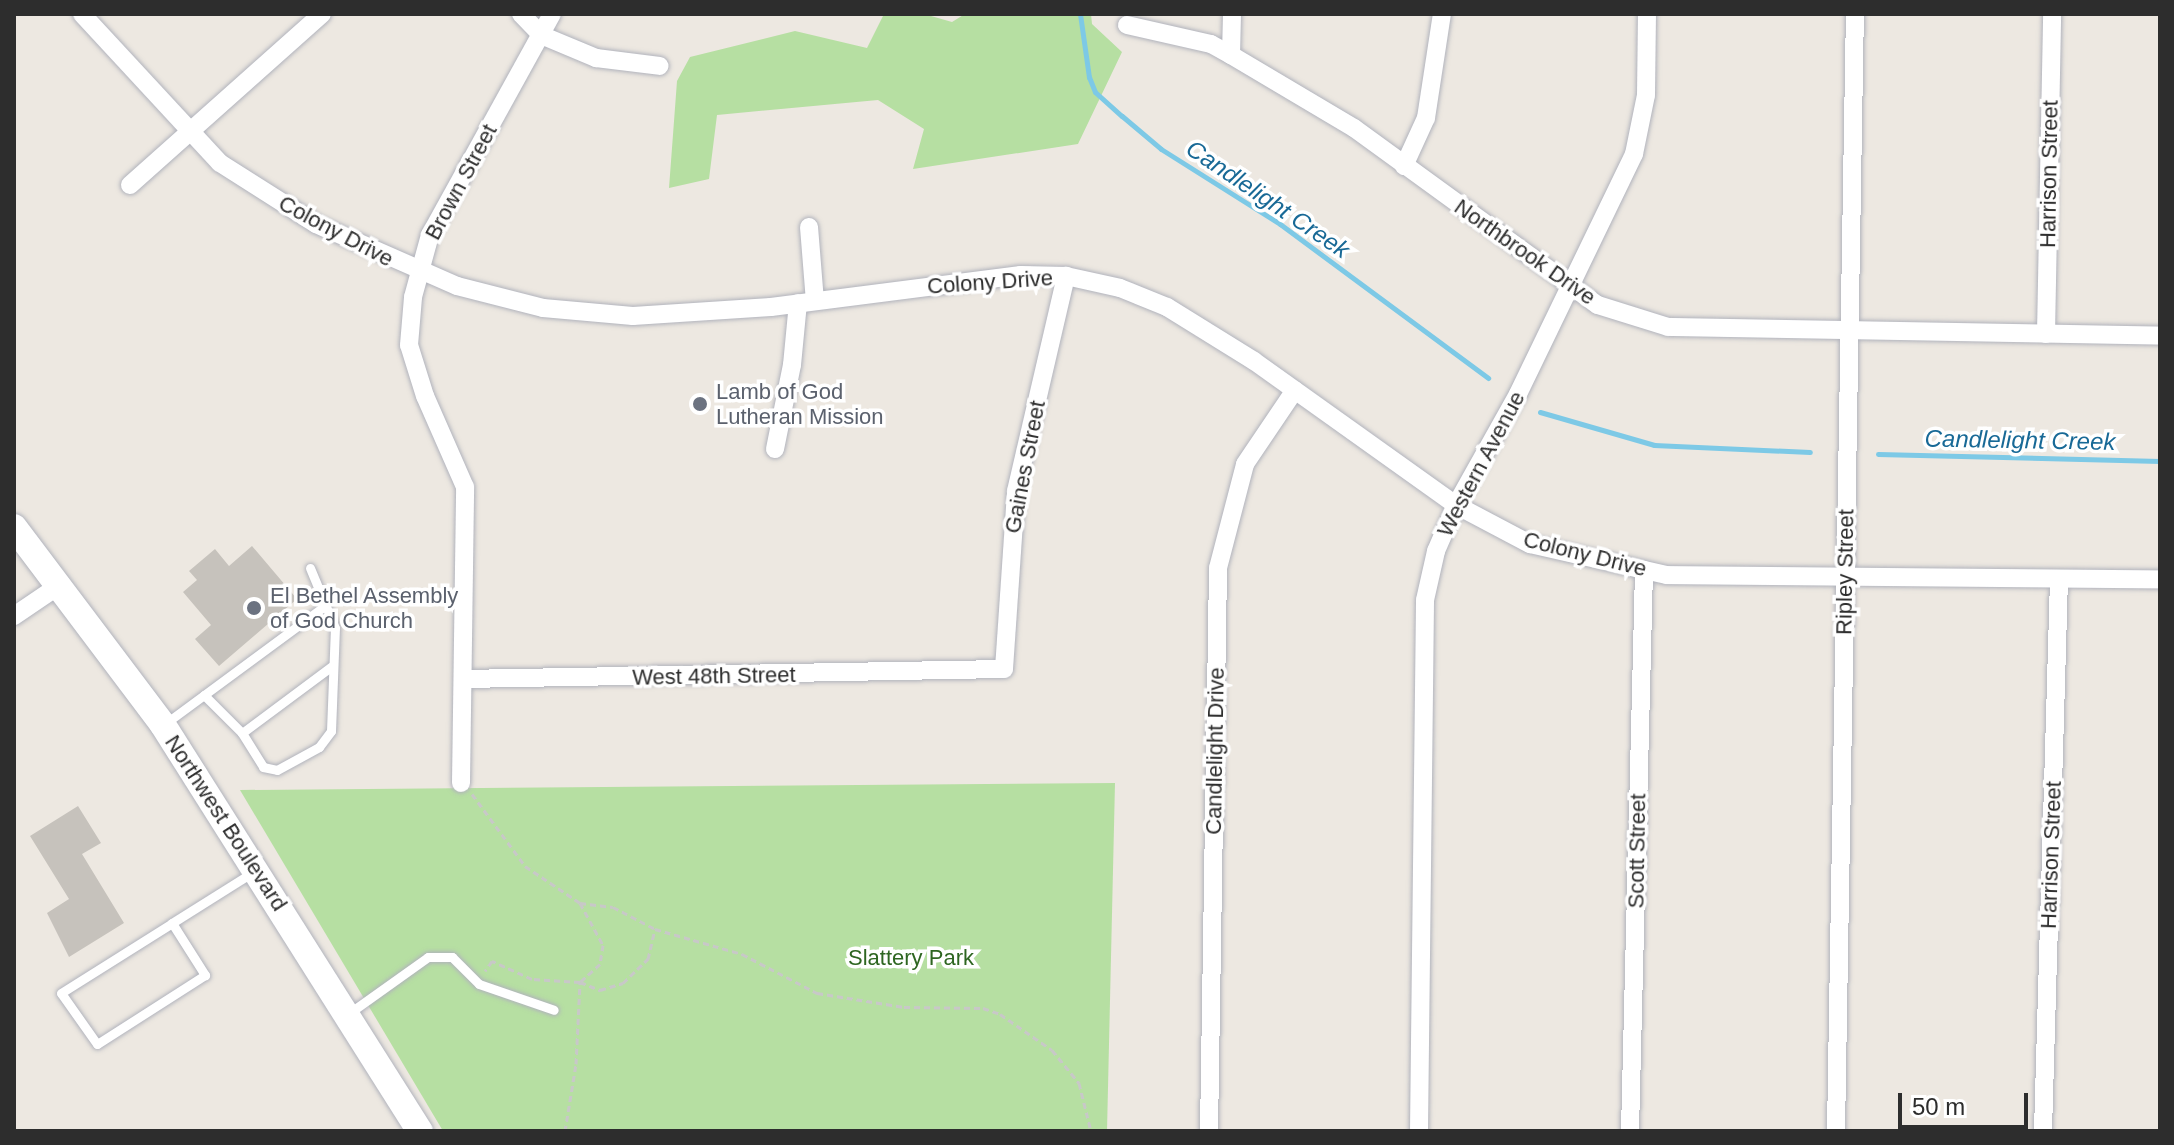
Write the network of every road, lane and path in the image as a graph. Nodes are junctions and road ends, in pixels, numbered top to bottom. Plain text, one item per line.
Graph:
1 (82, 14) edge
2 (322, 14) edge
3 (521, 14) edge
4 (552, 14) edge
5 (1232, 14) edge
6 (1442, 14) edge
7 (1647, 14) edge
8 (1855, 14) edge
9 (2052, 14) edge
10 (1127, 25) dead end
11 (541, 35) junction
12 (1231, 55) junction
13 (660, 66) dead end
14 (190, 133) junction
15 (1404, 166) junction
16 (130, 185) dead end
17 (809, 227) dead end
18 (420, 273) junction
19 (1066, 276) junction
20 (1572, 288) junction
21 (806, 302) junction
22 (1849, 332) junction
23 (2046, 334) junction
24 (2160, 336) edge
25 (1295, 390) junction
26 (775, 449) dead end
27 (1456, 505) junction
28 (14, 527) edge
29 (310, 568) dead end
30 (1644, 570) junction
31 (1845, 579) junction
32 (2059, 579) junction
33 (2160, 579) edge
34 (61, 584) junction
35 (326, 605) junction
36 (14, 616) edge
37 (332, 666) junction
38 (965, 673) joint
39 (463, 679) junction
40 (204, 695) junction
41 (163, 725) junction
42 (242, 733) junction
43 (461, 783) joint
44 (256, 870) junction
45 (580, 903) junction
46 (172, 923) junction
47 (655, 929) junction
48 (476, 981) junction
49 (580, 982) junction
50 (554, 1010) dead end
51 (348, 1014) junction
52 (420, 1131) edge
53 (565, 1131) edge
54 (1091, 1131) edge
55 (1209, 1131) edge
56 (1419, 1131) edge
57 (1630, 1131) edge
58 (1836, 1131) edge
59 (2043, 1131) edge

1 - 14 street, Colony Drive
2 - 14 street
3 - 11 street
4 - 11 street, Brown Street
5 - 12 street
6 - 15 street
7 - 20 street, Western Avenue
8 - 22 street, Ripley Street
9 - 23 street, Harrison Street
10 - 12 street, Northbrook Drive
11 - 13 street
11 - 18 street, Brown Street
12 - 15 street, Northbrook Drive
14 - 16 street
14 - 18 street, Colony Drive
15 - 20 street, Northbrook Drive
17 - 21 street
18 - 21 street, Colony Drive
18 - 39 street, Brown Street
19 - 21 street, Colony Drive
19 - 25 street, Colony Drive
19 - 38 street, Gaines Street
20 - 22 street, Northbrook Drive
20 - 27 street, Western Avenue
21 - 26 street
22 - 23 street, Northbrook Drive
22 - 31 street, Ripley Street
23 - 24 street, Northbrook Drive
25 - 27 street, Colony Drive
25 - 55 street, Candlelight Drive
27 - 30 street, Colony Drive
27 - 56 street, Western Avenue
28 - 34 main road, Northwest Boulevard
29 - 35 lane
30 - 31 street, Colony Drive
30 - 57 street, Scott Street
31 - 32 street, Colony Drive
31 - 58 street, Ripley Street
32 - 33 street, Colony Drive
32 - 59 street, Harrison Street
34 - 36 street
34 - 41 main road, Northwest Boulevard
35 - 37 lane
35 - 40 lane
37 - 42 lane
37 - 42 lane
38 - 39 street, West 48th Street
39 - 43 street, Brown Street
40 - 41 lane
40 - 42 lane
41 - 44 main road, Northwest Boulevard
43 - 45 path
44 - 46 lane
44 - 51 main road, Northwest Boulevard
45 - 47 path
45 - 49 path
46 - 46 lane
47 - 49 path
47 - 54 path
48 - 49 path
48 - 50 lane
48 - 51 lane
49 - 53 path
51 - 52 main road, Northwest Boulevard

